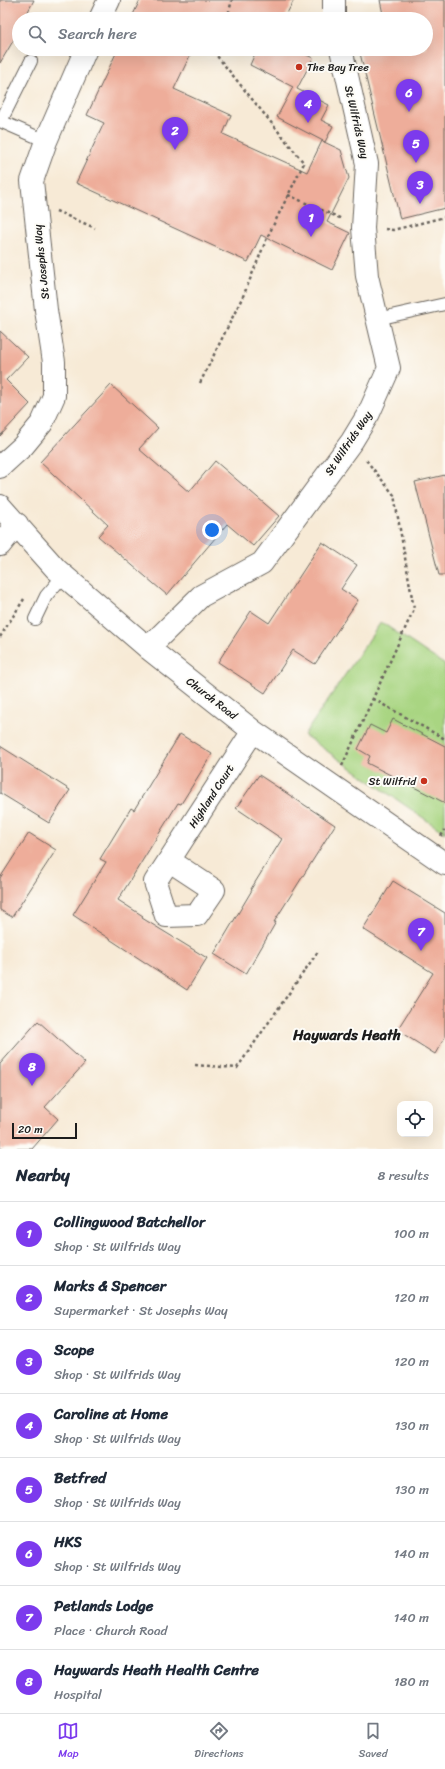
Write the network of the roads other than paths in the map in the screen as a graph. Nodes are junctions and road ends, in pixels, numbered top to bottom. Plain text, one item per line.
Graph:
1 (109, 0) edge
2 (334, 0) edge
3 (103, 12) edge
4 (334, 12) edge
5 (83, 56) edge
6 (343, 56) edge
7 (31, 61) dead end
8 (0, 121) edge
9 (46, 141) junction
10 (445, 304) edge
11 (377, 319) junction
12 (0, 467) edge
13 (0, 506) edge
14 (17, 524) junction
15 (0, 545) edge
16 (64, 575) junction
17 (35, 619) dead end
18 (148, 648) junction
19 (253, 730) junction
20 (170, 861) dead end
21 (445, 864) edge

1 - 3 street
2 - 4 street
5 - 9 street, St Josephs Way
6 - 11 street, St Wilfrids Way
7 - 8 lane
8 - 9 lane
9 - 12 street, St Josephs Way
10 - 11 lane
11 - 18 street, St Wilfrids Way
13 - 14 street, Church Road
14 - 15 street
14 - 16 street, Church Road
16 - 17 lane
16 - 18 street, Church Road
18 - 19 street, Church Road
19 - 20 street, Highland Court
19 - 21 street, Church Road

